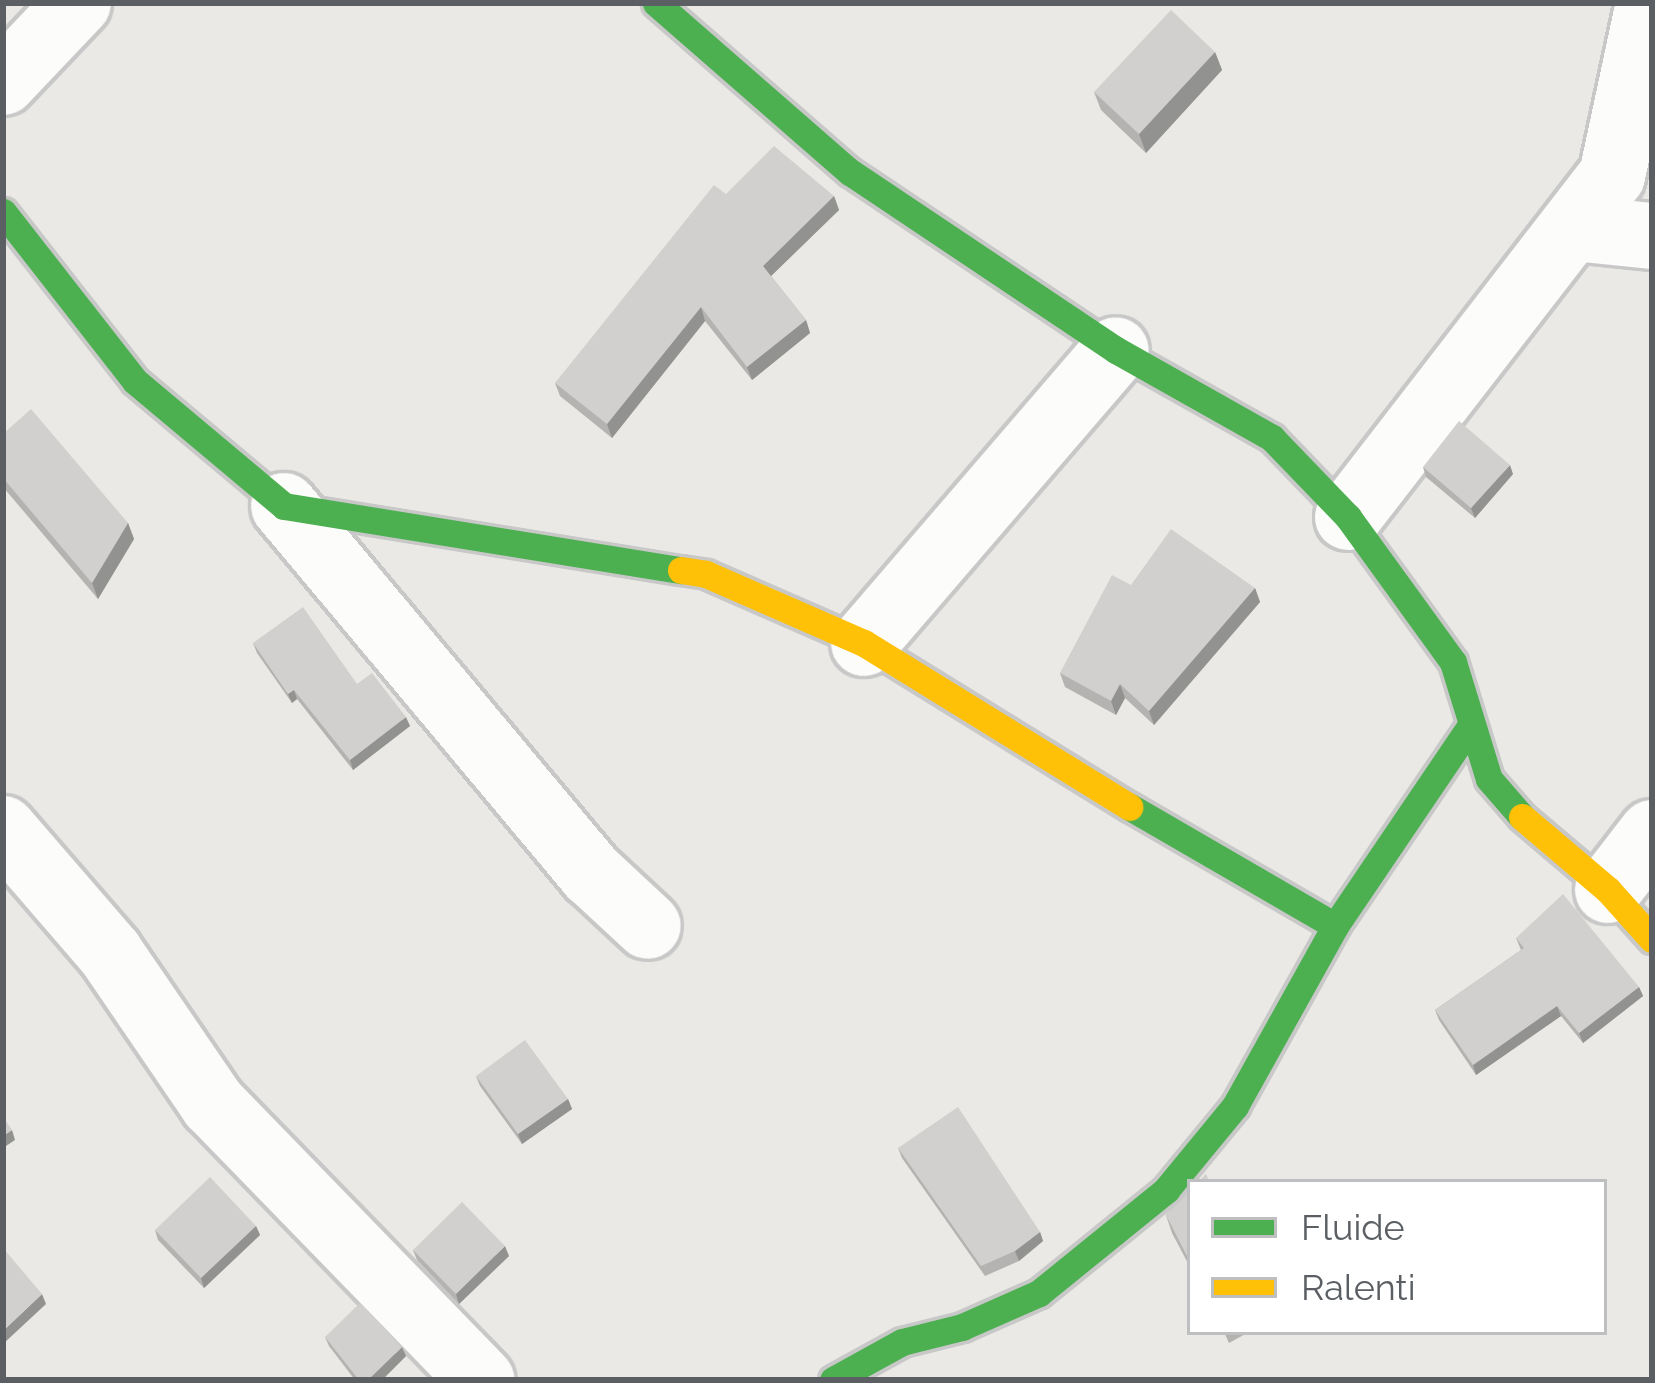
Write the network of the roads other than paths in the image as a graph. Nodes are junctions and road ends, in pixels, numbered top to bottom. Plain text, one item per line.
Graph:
1 (78, 3) edge
2 (656, 3) edge
3 (1649, 3) edge
4 (3, 82) edge
5 (3, 212) edge
6 (1574, 228) junction
7 (1652, 236) edge
8 (1116, 350) junction
9 (284, 506) junction
10 (1348, 517) junction
11 (864, 643) junction
12 (1469, 728) junction
13 (3, 830) edge
14 (1652, 833) edge
15 (1608, 890) junction
16 (649, 926) dead end
17 (1335, 926) junction
18 (1652, 938) edge
19 (481, 1380) edge
20 (833, 1380) edge

1 - 4 street
2 - 8 street
3 - 6 street
5 - 9 street
6 - 7 street
6 - 10 street
8 - 10 street
8 - 11 street
9 - 11 street
9 - 16 street
10 - 12 street
11 - 17 street
12 - 15 street
12 - 17 street
13 - 19 street
14 - 15 street
15 - 18 street
17 - 20 street

